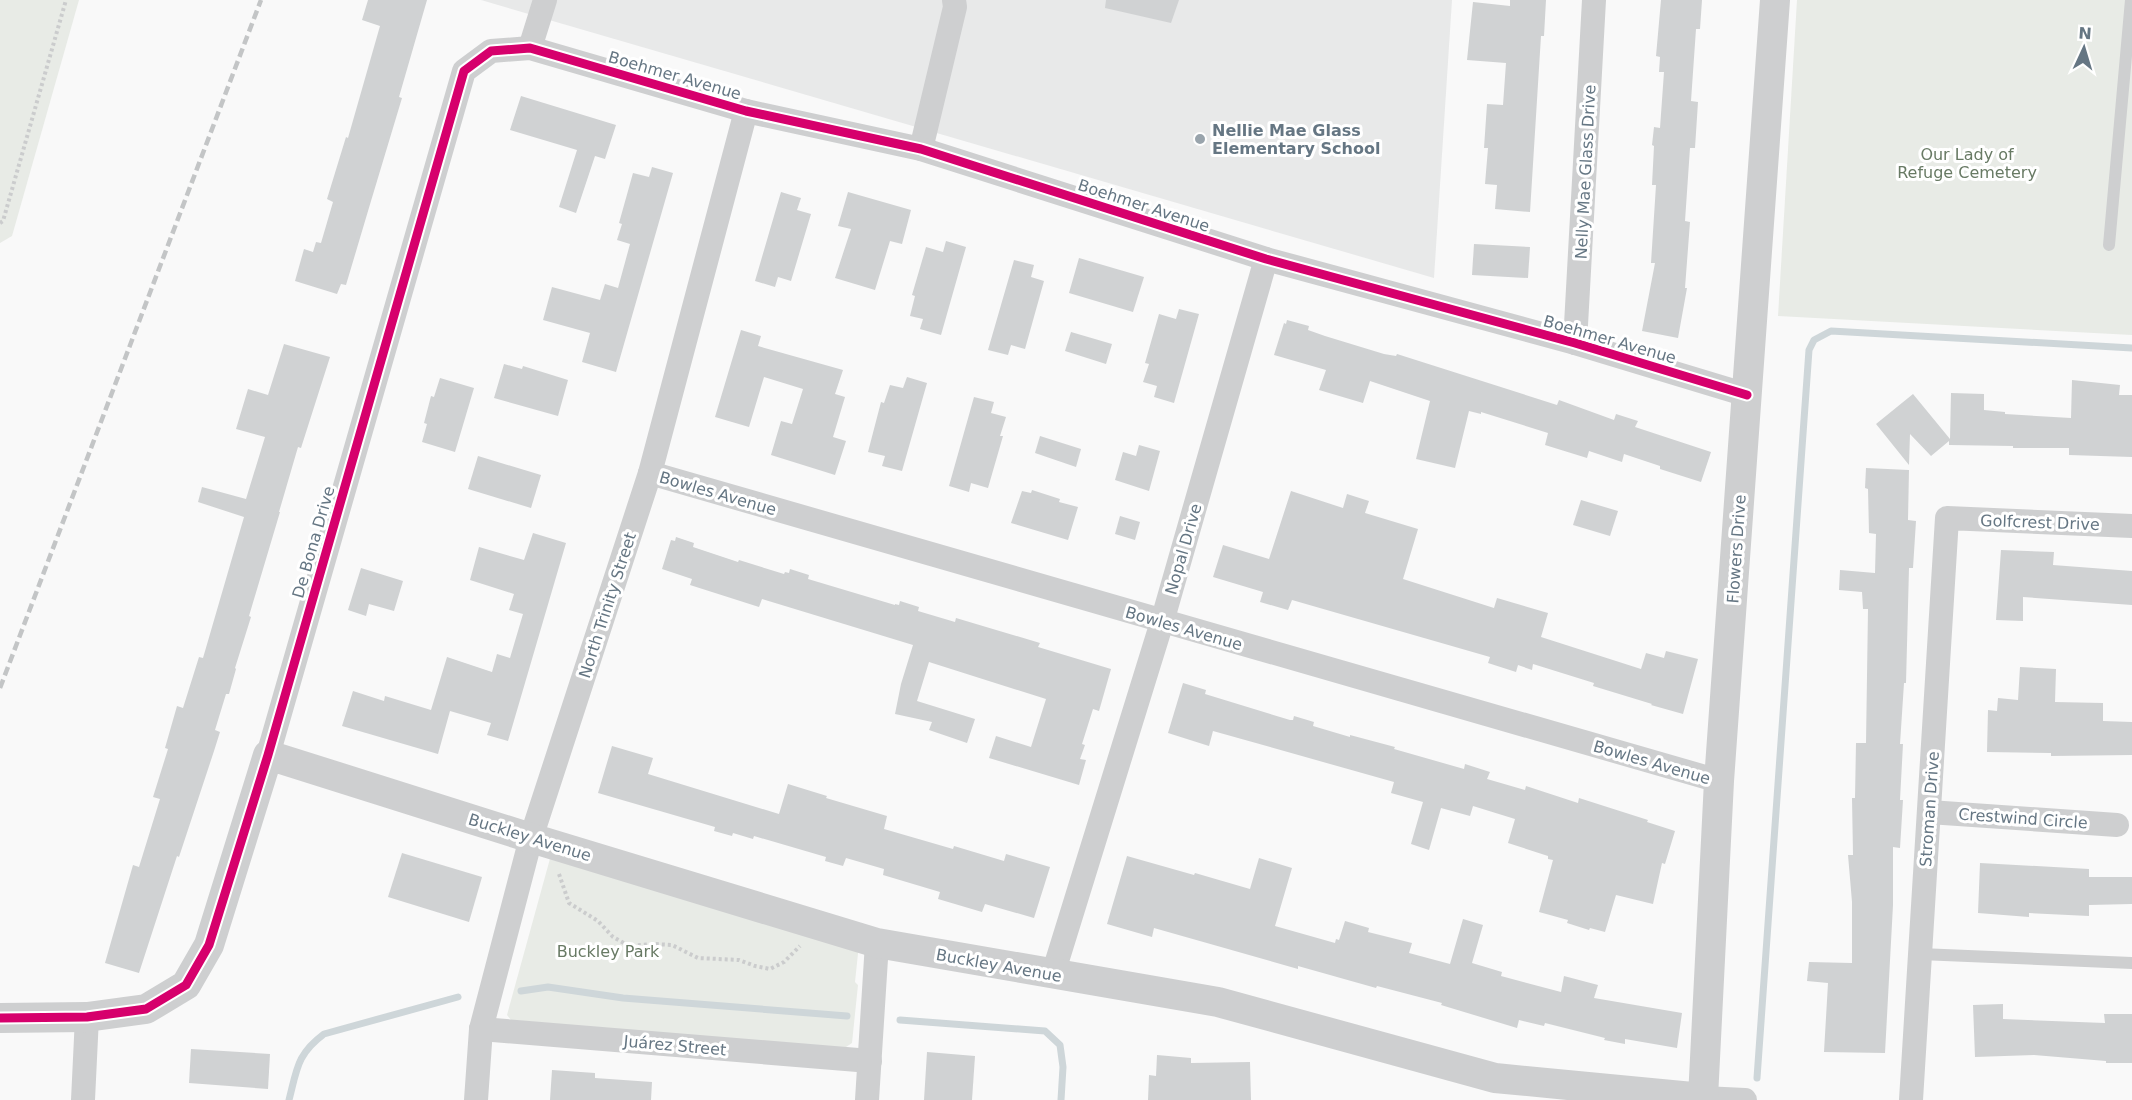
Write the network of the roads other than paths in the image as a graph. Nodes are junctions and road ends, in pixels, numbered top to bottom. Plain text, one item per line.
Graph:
1 (545, 0) edge
2 (954, 0) edge
3 (1594, 0) edge
4 (1775, 0) edge
5 (2131, 0) edge
6 (530, 48) junction
7 (746, 111) junction
8 (921, 149) junction
9 (2109, 245) dead end
10 (1266, 259) junction
11 (1575, 344) junction
12 (1747, 395) junction
13 (650, 473) junction
14 (1947, 518) joint
15 (2132, 526) edge
16 (1162, 622) junction
17 (268, 756) junction
18 (1719, 781) junction
19 (1929, 812) junction
20 (2117, 825) dead end
21 (531, 838) junction
22 (877, 943) junction
23 (1920, 954) junction
24 (2132, 963) edge
25 (1053, 974) junction
26 (87, 1017) junction
27 (0, 1018) edge
28 (481, 1029) junction
29 (870, 1061) junction
30 (1494, 1089) edge
31 (1703, 1098) junction
32 (83, 1100) edge
33 (476, 1100) edge
34 (867, 1100) edge
35 (1745, 1100) edge
36 (1911, 1100) edge

1 - 6 street
2 - 8 street
3 - 11 street, Nelly Mae Glass Drive
4 - 12 street, Flowers Drive
5 - 9 lane
6 - 7 street, Boehmer Avenue
6 - 17 street, De Bona Drive
7 - 8 street, Boehmer Avenue
7 - 13 street, North Trinity Street
8 - 10 street, Boehmer Avenue
10 - 11 street, Boehmer Avenue
10 - 16 street, Nopal Drive
11 - 12 street, Boehmer Avenue
12 - 18 street, Flowers Drive
13 - 16 street, Bowles Avenue
13 - 21 street, North Trinity Street
14 - 15 street, Golfcrest Drive
14 - 19 street, Stroman Drive
16 - 18 street, Bowles Avenue
16 - 25 street, Nopal Drive
17 - 21 street, Buckley Avenue
17 - 26 street, De Bona Drive
18 - 31 street, Flowers Drive
19 - 20 street, Crestwind Circle
19 - 23 street, Stroman Drive
21 - 22 street, Buckley Avenue
21 - 28 street, North Trinity Street
22 - 25 street, Buckley Avenue
22 - 29 street
23 - 24 lane
23 - 36 street, Stroman Drive
25 - 30 street, Buckley Avenue
26 - 27 street, De Bona Drive
26 - 32 street
28 - 29 street, Juárez Street
28 - 33 street, North Trinity Street
29 - 34 street
30 - 31 street, Buckley Avenue
31 - 35 street, Buckley Avenue

